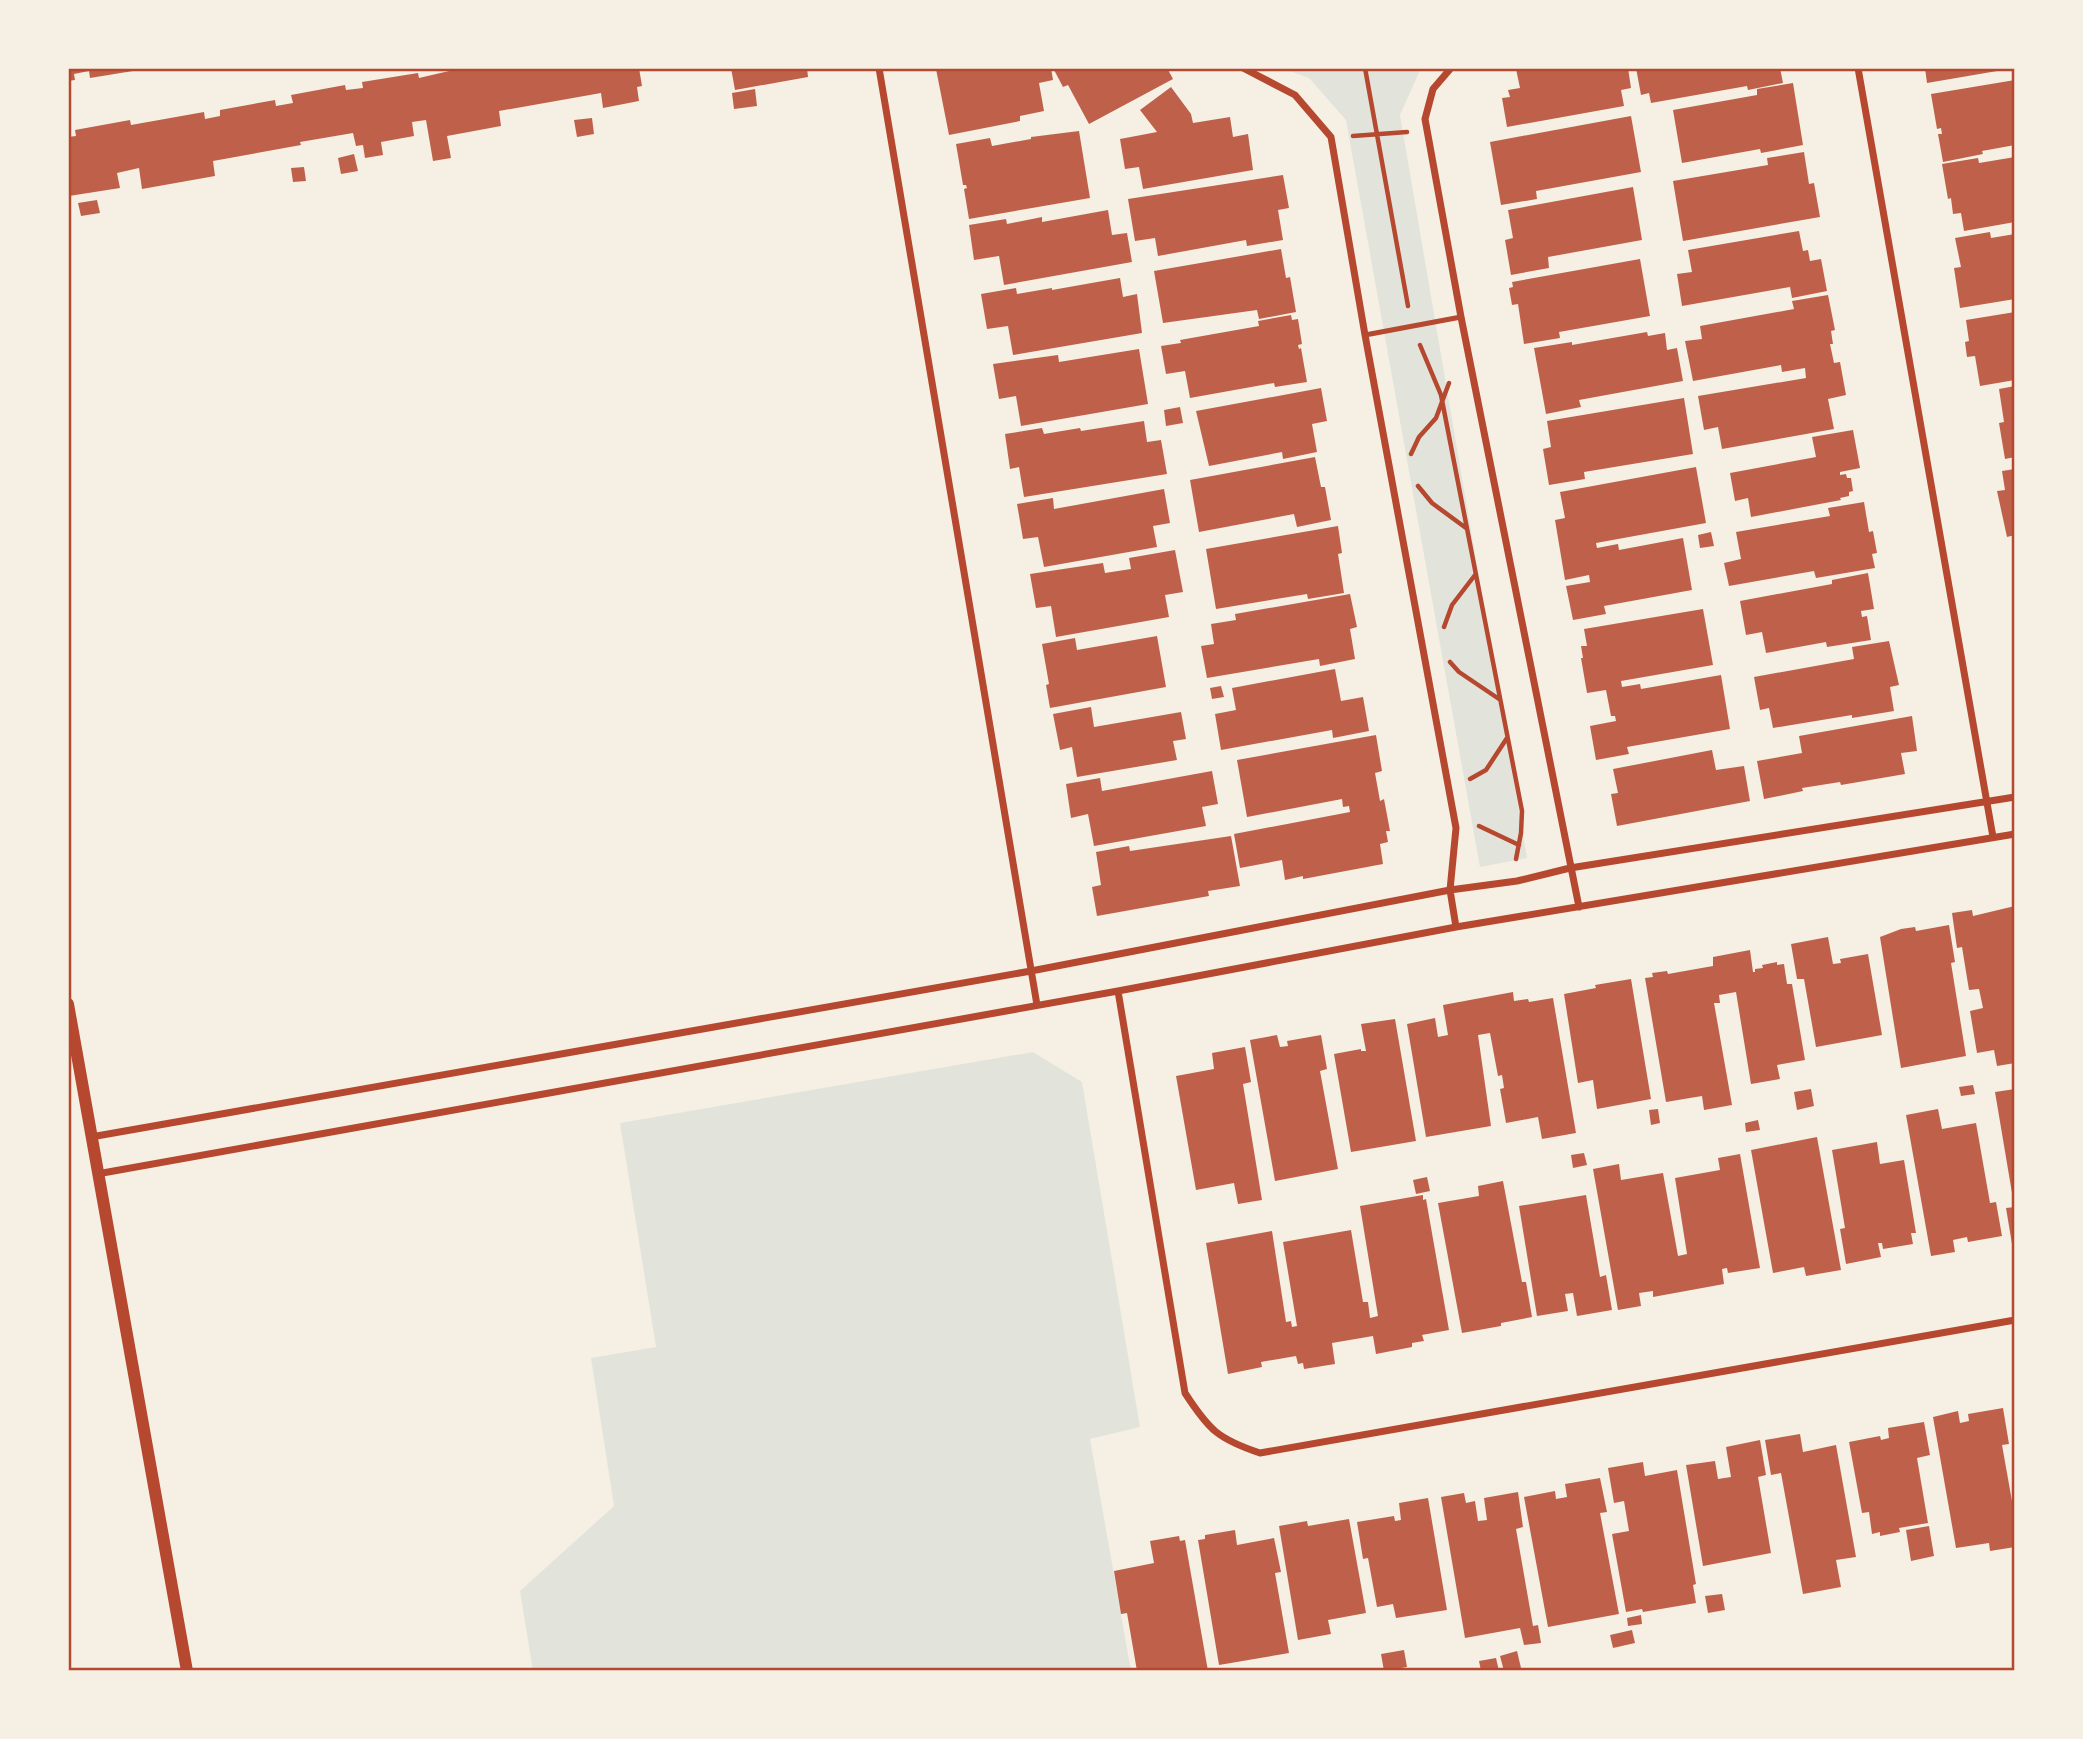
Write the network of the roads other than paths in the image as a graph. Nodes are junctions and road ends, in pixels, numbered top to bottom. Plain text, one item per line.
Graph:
1 (879, 68) edge
2 (1243, 68) edge
3 (1451, 68) edge
4 (1858, 68) edge
5 (1461, 317) junction
6 (1365, 335) junction
7 (2015, 797) edge
8 (1989, 801) junction
9 (2015, 834) edge
10 (1993, 837) junction
11 (1570, 868) junction
12 (1450, 890) junction
13 (1579, 907) junction
14 (1456, 927) junction
15 (1031, 971) junction
16 (1118, 991) junction
17 (68, 1004) edge
18 (1037, 1005) junction
19 (91, 1137) junction
20 (97, 1174) junction
21 (2015, 1320) edge
22 (187, 1671) edge

1 - 15 street
2 - 6 street
3 - 5 street
4 - 8 street
5 - 6 lane
5 - 11 street
6 - 12 street
7 - 8 street
8 - 10 street
8 - 11 street
9 - 10 street
10 - 13 street
11 - 12 street
11 - 13 street
12 - 14 street
12 - 15 street
13 - 14 street
14 - 16 street
15 - 18 street
15 - 19 street
16 - 18 street
16 - 21 street
17 - 19 street
18 - 20 street
19 - 20 street
20 - 22 street

